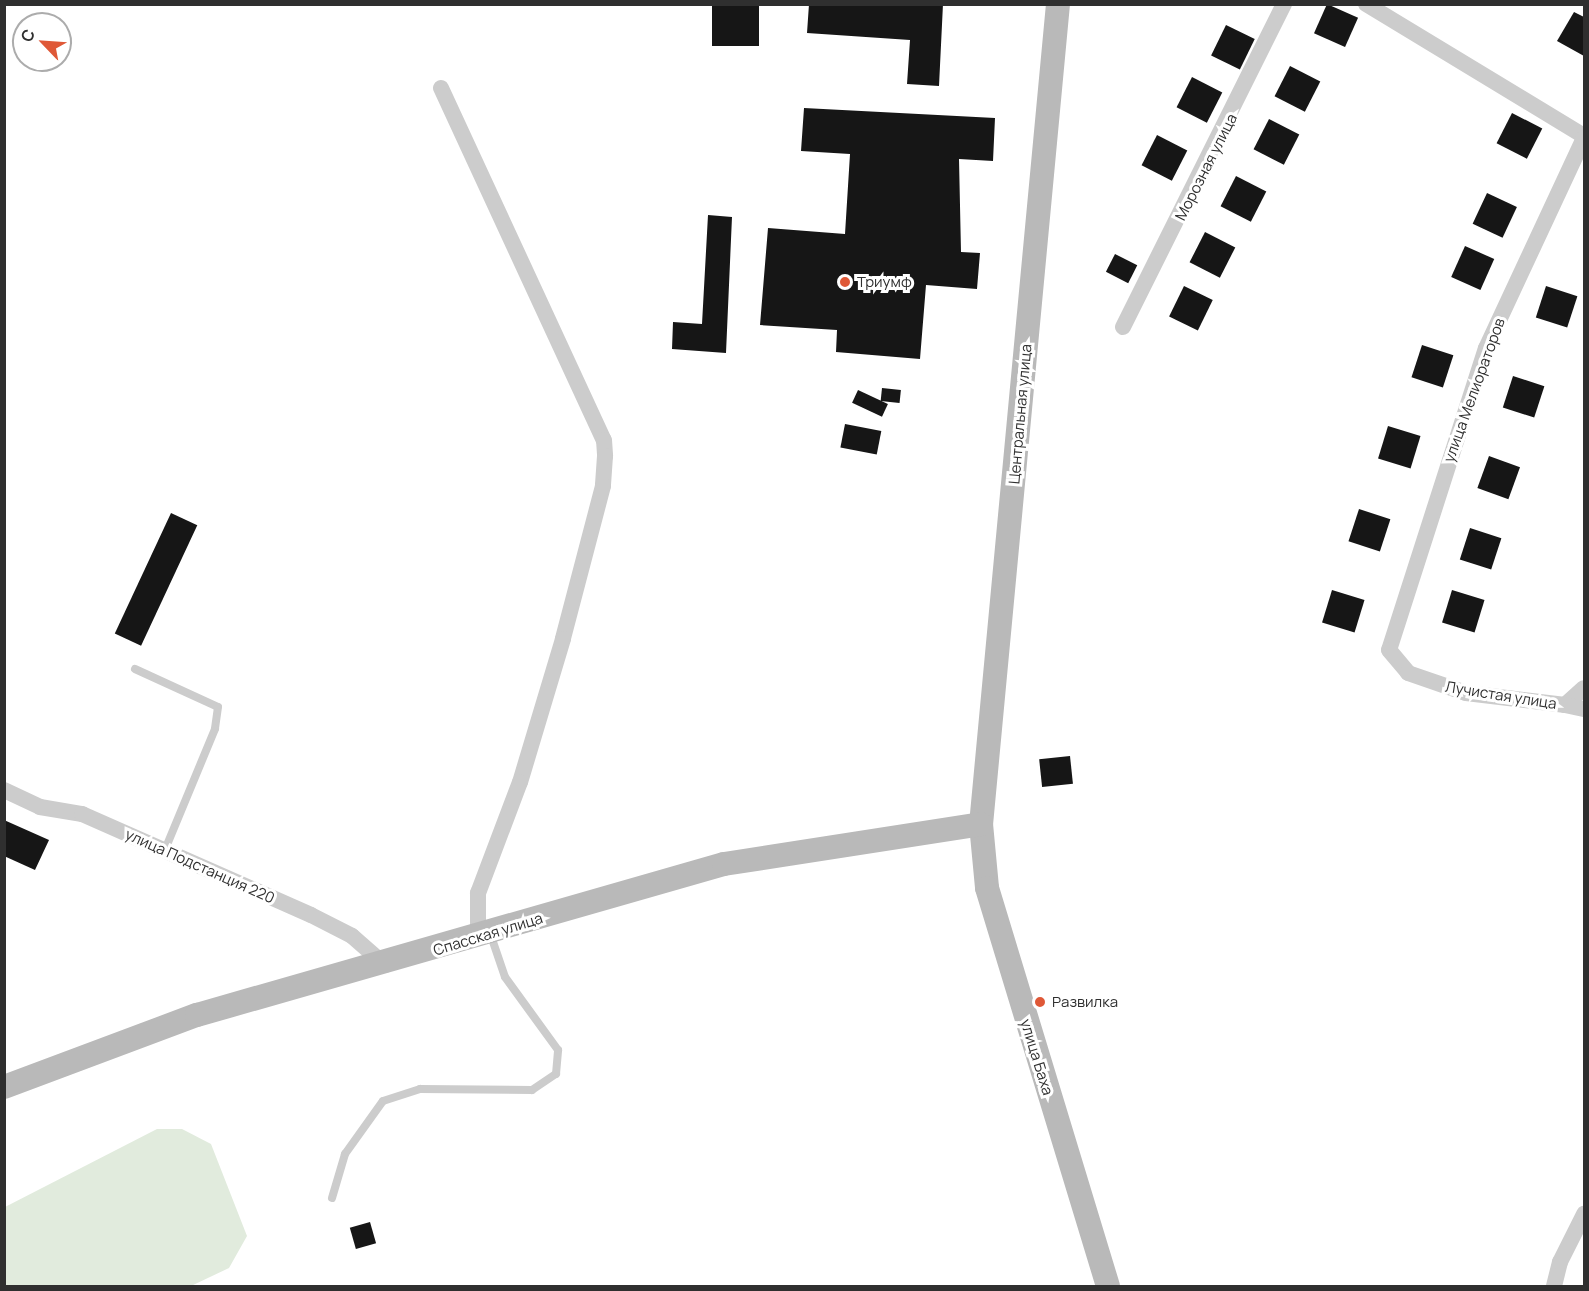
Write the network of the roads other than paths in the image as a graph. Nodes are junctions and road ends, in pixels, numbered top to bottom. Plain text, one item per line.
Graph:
1 (1058, 4) edge
2 (1284, 4) edge
3 (1366, 4) edge
4 (441, 88) dead end
5 (1584, 137) edge
6 (1123, 327) dead end
7 (1389, 650) joint
8 (135, 669) dead end
9 (1584, 688) edge
10 (1565, 705) junction
11 (1584, 709) edge
12 (4, 790) edge
13 (981, 824) junction
14 (165, 850) junction
15 (484, 935) junction
16 (385, 965) junction
17 (4, 1087) edge
18 (332, 1198) dead end
19 (1584, 1214) edge
20 (1108, 1287) edge
21 (1554, 1287) edge

1 - 13 street, Центральная улица
2 - 6 street, Морозная улица
3 - 5 street
4 - 15 street
5 - 7 street, улица Мелиораторов
7 - 10 street, Лучистая улица
8 - 14 lane
9 - 10 street, Лучистая улица
10 - 11 street
12 - 14 street, улица Подстанция 220
13 - 15 street, Спасская улица
13 - 20 street, улица Баха
14 - 16 street, улица Подстанция 220
15 - 16 street, Спасская улица
15 - 18 lane
16 - 17 street, Спасская улица
19 - 21 street

